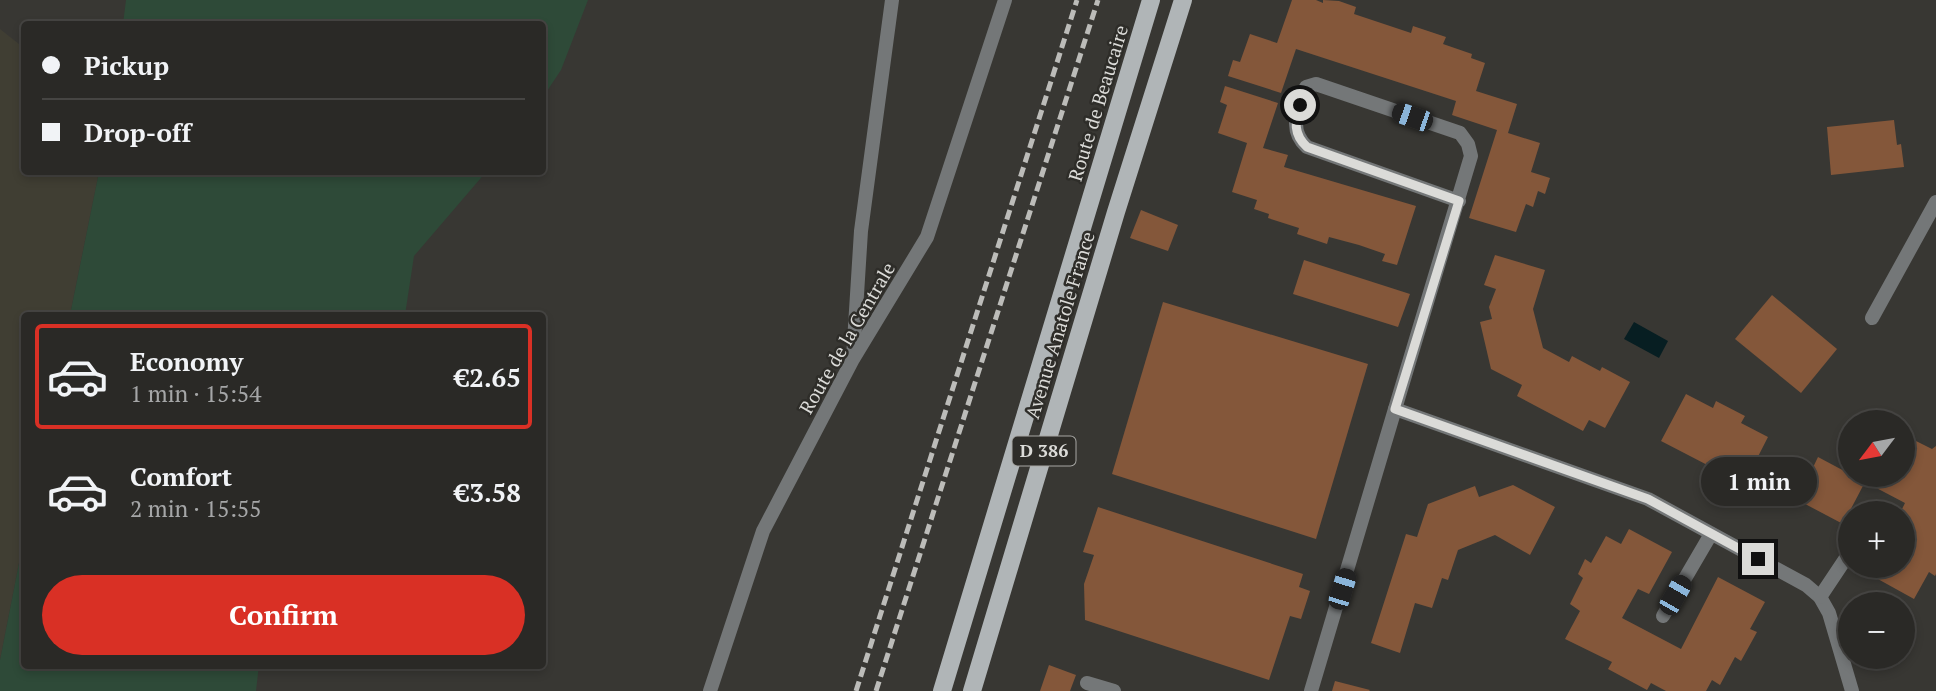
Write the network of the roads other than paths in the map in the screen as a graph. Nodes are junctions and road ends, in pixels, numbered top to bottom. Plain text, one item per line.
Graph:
1 (892, 0) edge
2 (1005, 0) edge
3 (1151, 0) edge
4 (1183, 0) edge
5 (1459, 201) junction
6 (1936, 202) edge
7 (1086, 218) joint
8 (1872, 318) dead end
9 (853, 359) junction
10 (1043, 360) junction
11 (1069, 369) junction
12 (1395, 409) junction
13 (1710, 534) junction
14 (1838, 570) edge
15 (1820, 597) junction
16 (1664, 616) dead end
17 (1087, 683) dead end
18 (710, 691) edge
19 (942, 691) edge
20 (972, 691) edge
21 (1114, 691) edge
22 (1311, 691) edge
23 (1852, 691) edge

1 - 9 street
2 - 9 street, Route de la Centrale
3 - 7 main road, Route de Beaucaire / D 386
4 - 11 main road, Avenue Anatole France / D 386
5 - 5 street
5 - 12 street
6 - 8 street
7 - 10 main road, Avenue Anatole France / D 386
9 - 18 street, Route de la Centrale
10 - 11 main road
10 - 19 main road, Avenue Anatole France / D 386
11 - 20 main road, Avenue Anatole France / D 386
12 - 13 street
12 - 22 street
13 - 15 street
13 - 16 street
14 - 15 street
15 - 23 street
17 - 21 street

